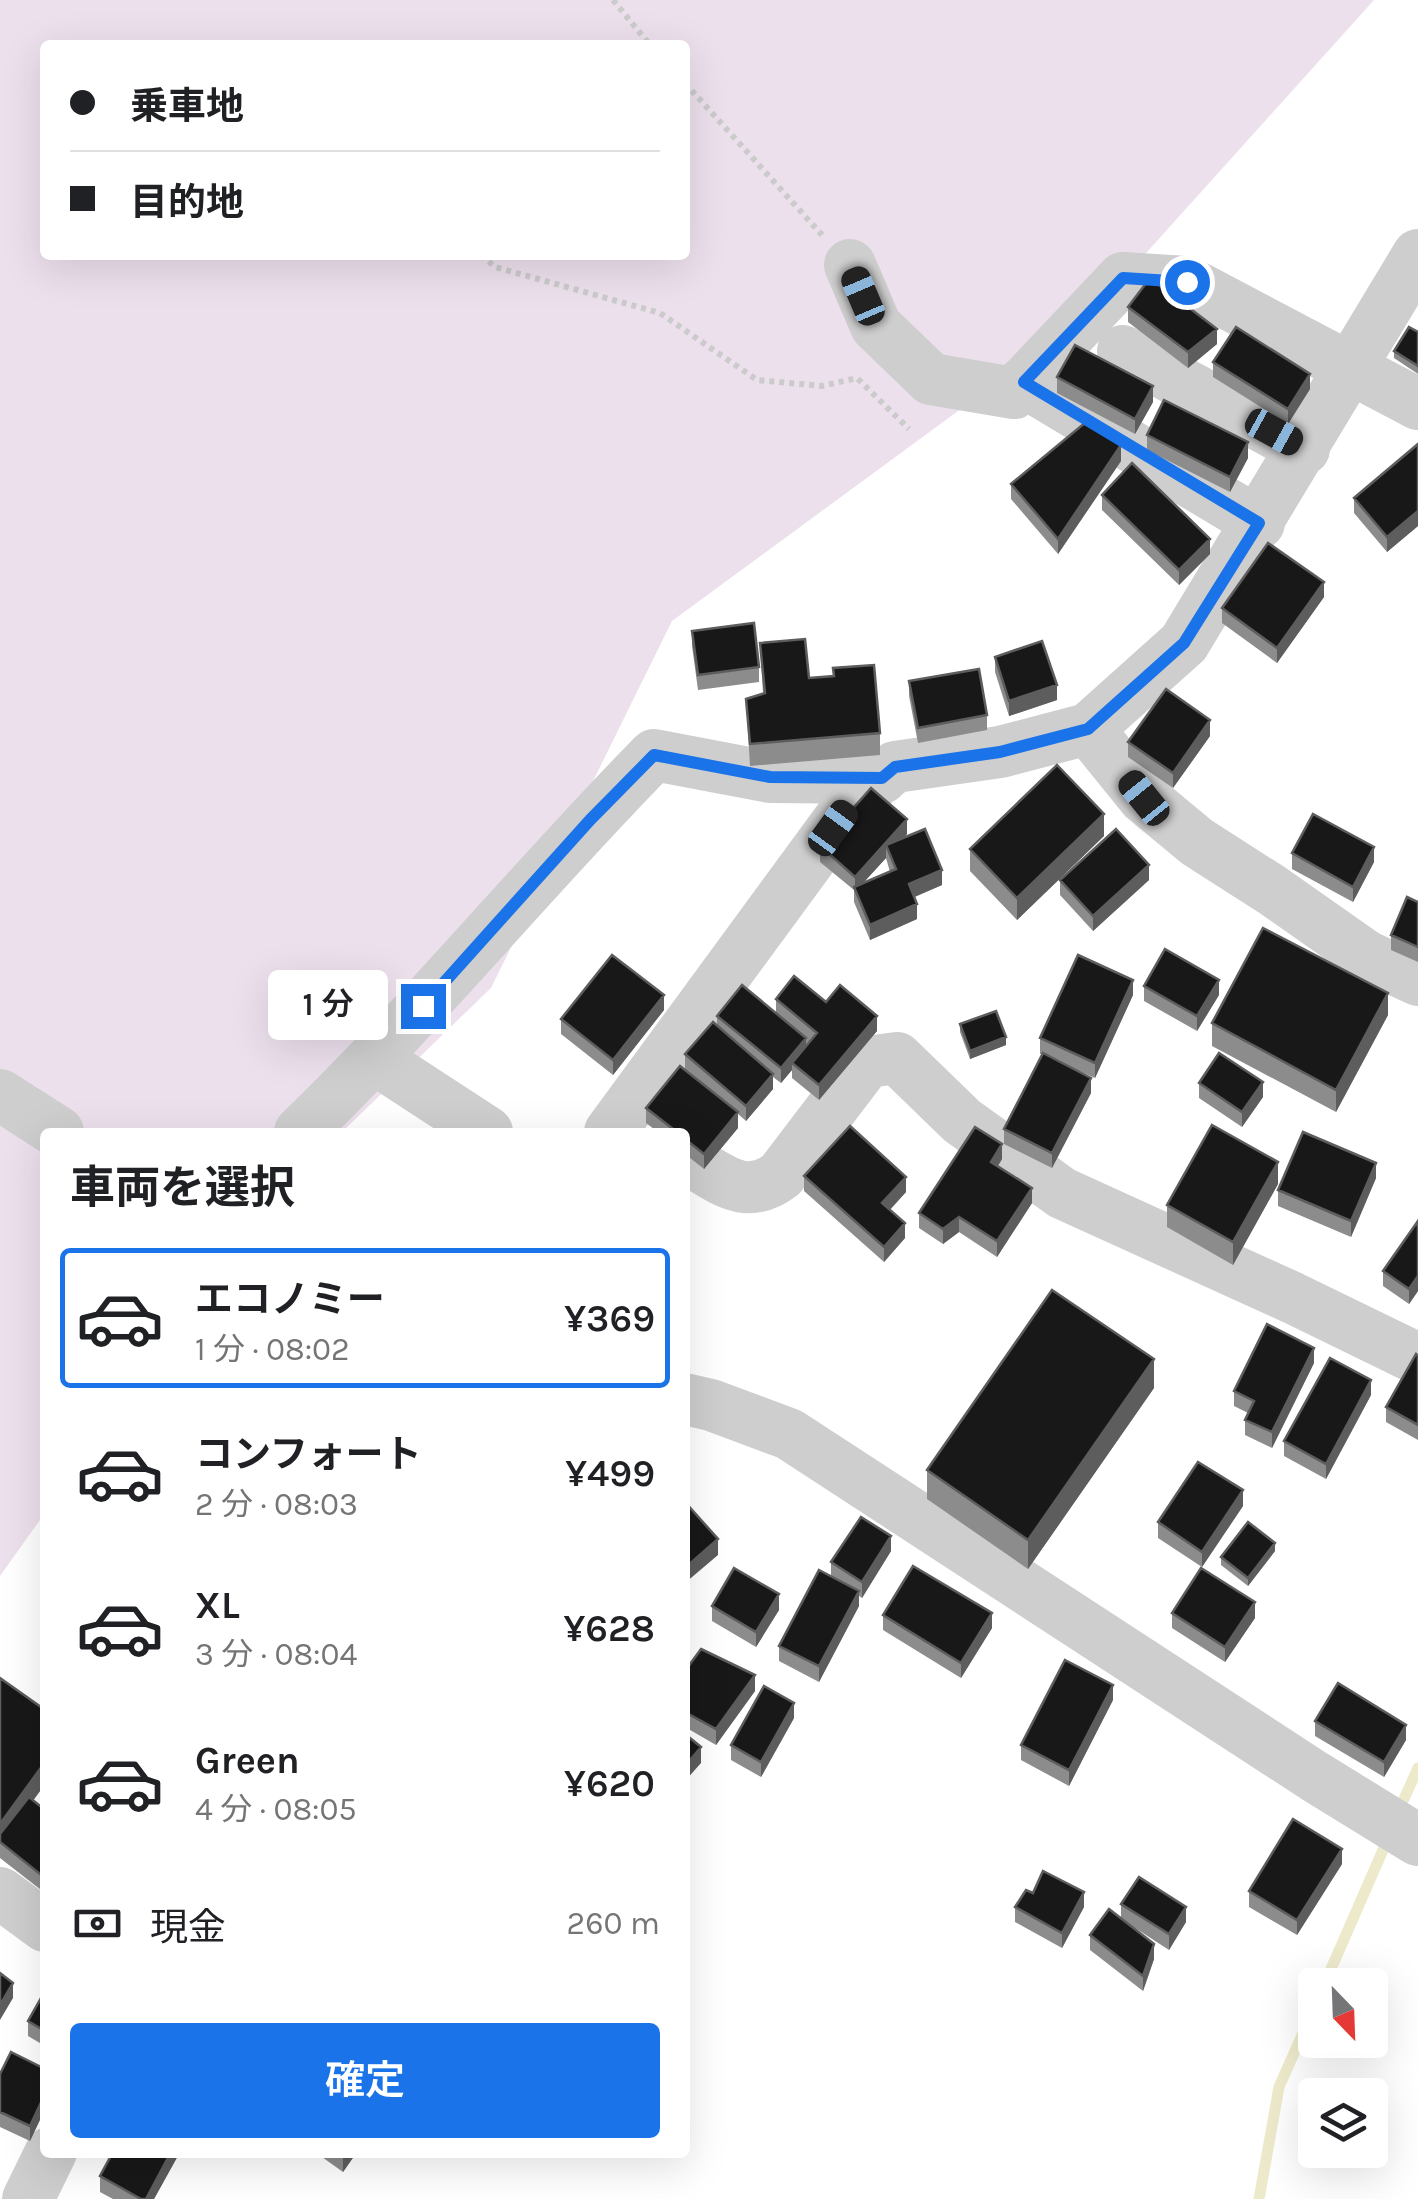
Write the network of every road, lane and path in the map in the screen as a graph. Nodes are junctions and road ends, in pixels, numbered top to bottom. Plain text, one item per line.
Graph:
1 (613, 0) edge
2 (646, 40) edge
3 (690, 89) edge
4 (1418, 255) edge
5 (486, 260) edge
6 (850, 265) joint
7 (1123, 351) dead end
8 (1350, 367) junction
9 (1024, 382) junction
10 (1418, 404) edge
11 (908, 429) dead end
12 (1304, 449) junction
13 (1259, 523) junction
14 (1088, 729) junction
15 (882, 778) junction
16 (1418, 980) edge
17 (375, 1059) junction
18 (0, 1096) edge
19 (52, 1128) edge
20 (304, 1128) edge
21 (480, 1128) edge
22 (623, 1128) edge
23 (690, 1161) edge
24 (1418, 1359) edge
25 (690, 1400) edge
26 (1418, 1840) edge
27 (0, 1893) edge
28 (40, 1922) edge

1 - 2 path
3 - 6 path
4 - 8 street
5 - 11 path
6 - 9 street
7 - 12 street
8 - 9 street
8 - 10 street
8 - 12 street
9 - 13 street
12 - 13 street
13 - 14 street
14 - 15 street
14 - 16 street
15 - 17 street
15 - 22 street
17 - 20 street
17 - 21 street
18 - 19 street
23 - 24 street
25 - 26 street
27 - 28 street

